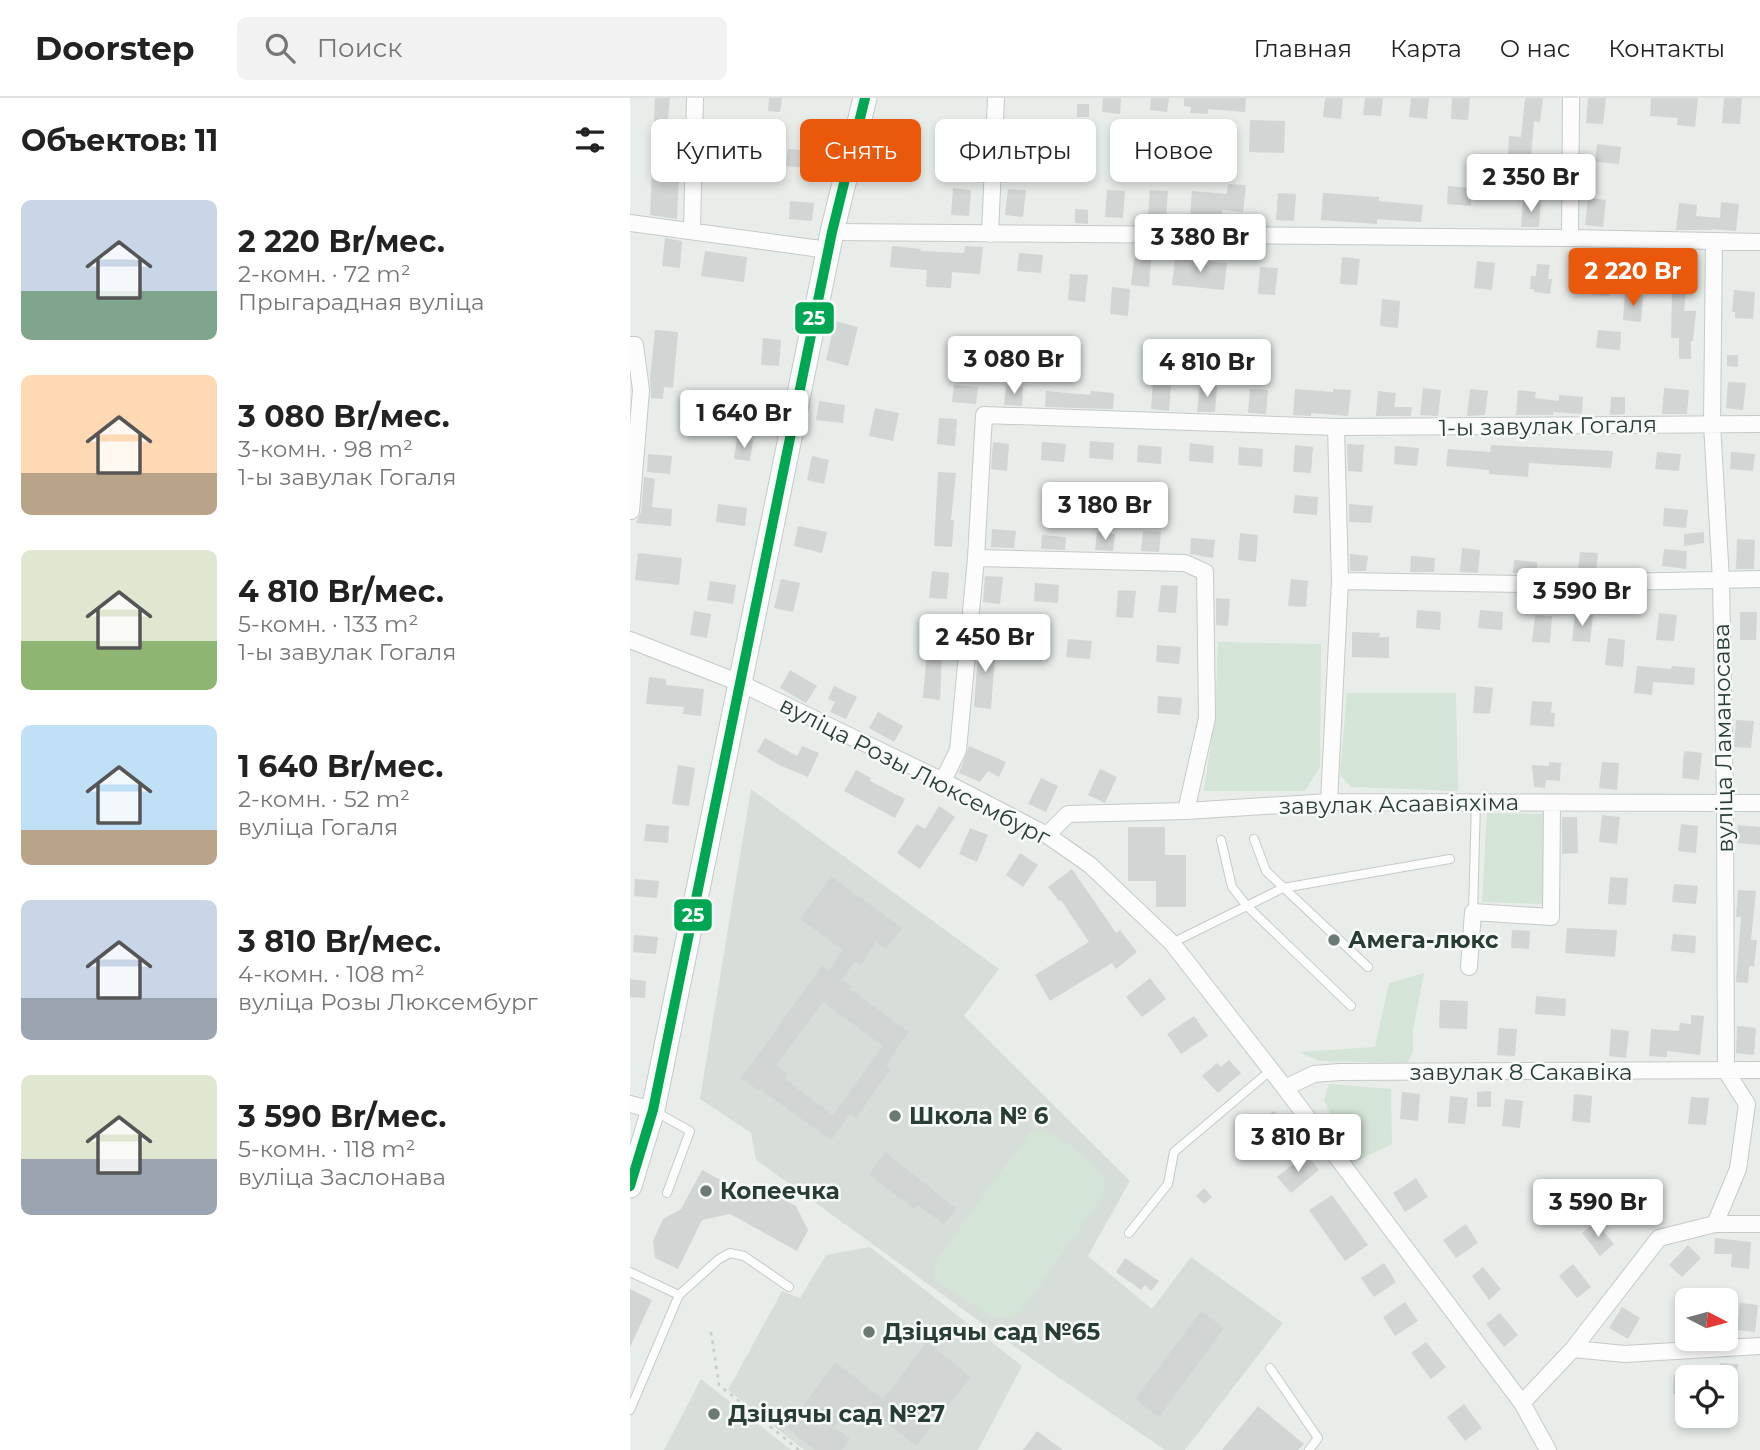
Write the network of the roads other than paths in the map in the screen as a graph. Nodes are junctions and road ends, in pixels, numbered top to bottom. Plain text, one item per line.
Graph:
1 (695, 98) edge
2 (865, 98) edge
3 (996, 98) edge
4 (1571, 98) edge
5 (630, 223) edge
6 (692, 231) junction
7 (990, 234) junction
8 (1570, 237) junction
9 (830, 241) junction
10 (1714, 241) junction
11 (1760, 242) edge
12 (630, 345) edge
13 (1712, 424) junction
14 (1760, 424) edge
15 (1336, 428) junction
16 (631, 511) edge
17 (975, 558) junction
18 (1760, 579) edge
19 (1721, 580) junction
20 (1339, 581) junction
21 (630, 640) edge
22 (740, 683) junction
23 (943, 781) junction
24 (1329, 802) junction
25 (1476, 802) junction
26 (1552, 803) junction
27 (1725, 803) junction
28 (1760, 803) edge
29 (1186, 811) junction
30 (1047, 835) junction
31 (1254, 839) dead end
32 (1221, 840) dead end
33 (1450, 859) dead end
34 (1283, 888) junction
35 (1247, 906) junction
36 (1473, 912) junction
37 (1172, 943) junction
38 (1368, 967) dead end
39 (1469, 967) dead end
40 (1351, 1006) dead end
41 (1271, 1070) junction
42 (1760, 1070) edge
43 (1726, 1071) junction
44 (1285, 1088) junction
45 (630, 1104) edge
46 (653, 1110) junction
47 (630, 1183) edge
48 (667, 1193) dead end
49 (1714, 1224) junction
50 (1760, 1224) edge
51 (1129, 1233) dead end
52 (630, 1272) edge
53 (789, 1287) dead end
54 (679, 1295) junction
55 (1760, 1346) edge
56 (1573, 1349) junction
57 (1270, 1368) dead end
58 (1522, 1403) junction
59 (630, 1410) edge
60 (1541, 1446) edge
61 (1309, 1450) edge

1 - 6 street
2 - 9 main road
3 - 7 street
4 - 8 street
5 - 6 street
6 - 9 street
7 - 8 street
7 - 9 street
8 - 10 street
9 - 22 main road
10 - 11 street
10 - 13 street, вуліца Ламаносава
12 - 16 street
13 - 14 street, 1-ы завулак Гогаля
13 - 15 street, 1-ы завулак Гогаля
13 - 19 street, вуліца Ламаносава
15 - 17 street, 1-ы завулак Гогаля
15 - 20 street
17 - 23 street, 1-ы завулак Гогаля
17 - 29 street
18 - 19 street
19 - 20 street
19 - 27 street, вуліца Ламаносава
20 - 24 street
21 - 22 street, вуліца Розы Люксембург
22 - 23 street, вуліца Розы Люксембург
22 - 46 main road
23 - 30 street, вуліца Розы Люксембург
24 - 25 street, завулак Асаавіяхіма
24 - 29 street, завулак Асаавіяхіма
25 - 26 street, завулак Асаавіяхіма
25 - 36 lane
26 - 27 street, завулак Асаавіяхіма
26 - 36 street
27 - 28 street, завулак Асаавіяхіма
27 - 43 street, вуліца Ламаносава
29 - 30 street, завулак Асаавіяхіма
30 - 37 street, вуліца Розы Люксембург
31 - 34 lane
32 - 35 lane
33 - 34 lane
34 - 35 lane
34 - 38 lane
35 - 37 lane
35 - 40 lane
36 - 39 street
37 - 41 street, вуліца Розы Люксембург
41 - 44 street, вуліца Розы Люксембург
41 - 51 lane
42 - 43 street, завулак 8 Сакавіка
43 - 44 street, завулак 8 Сакавіка
43 - 49 street
44 - 58 street, вуліца Розы Люксембург
45 - 46 street
46 - 47 main road
46 - 48 lane
49 - 50 street
49 - 56 street
52 - 54 lane
53 - 54 lane
54 - 59 lane
55 - 56 street
56 - 58 street
57 - 61 lane
58 - 60 street, вуліца Розы Люксембург

